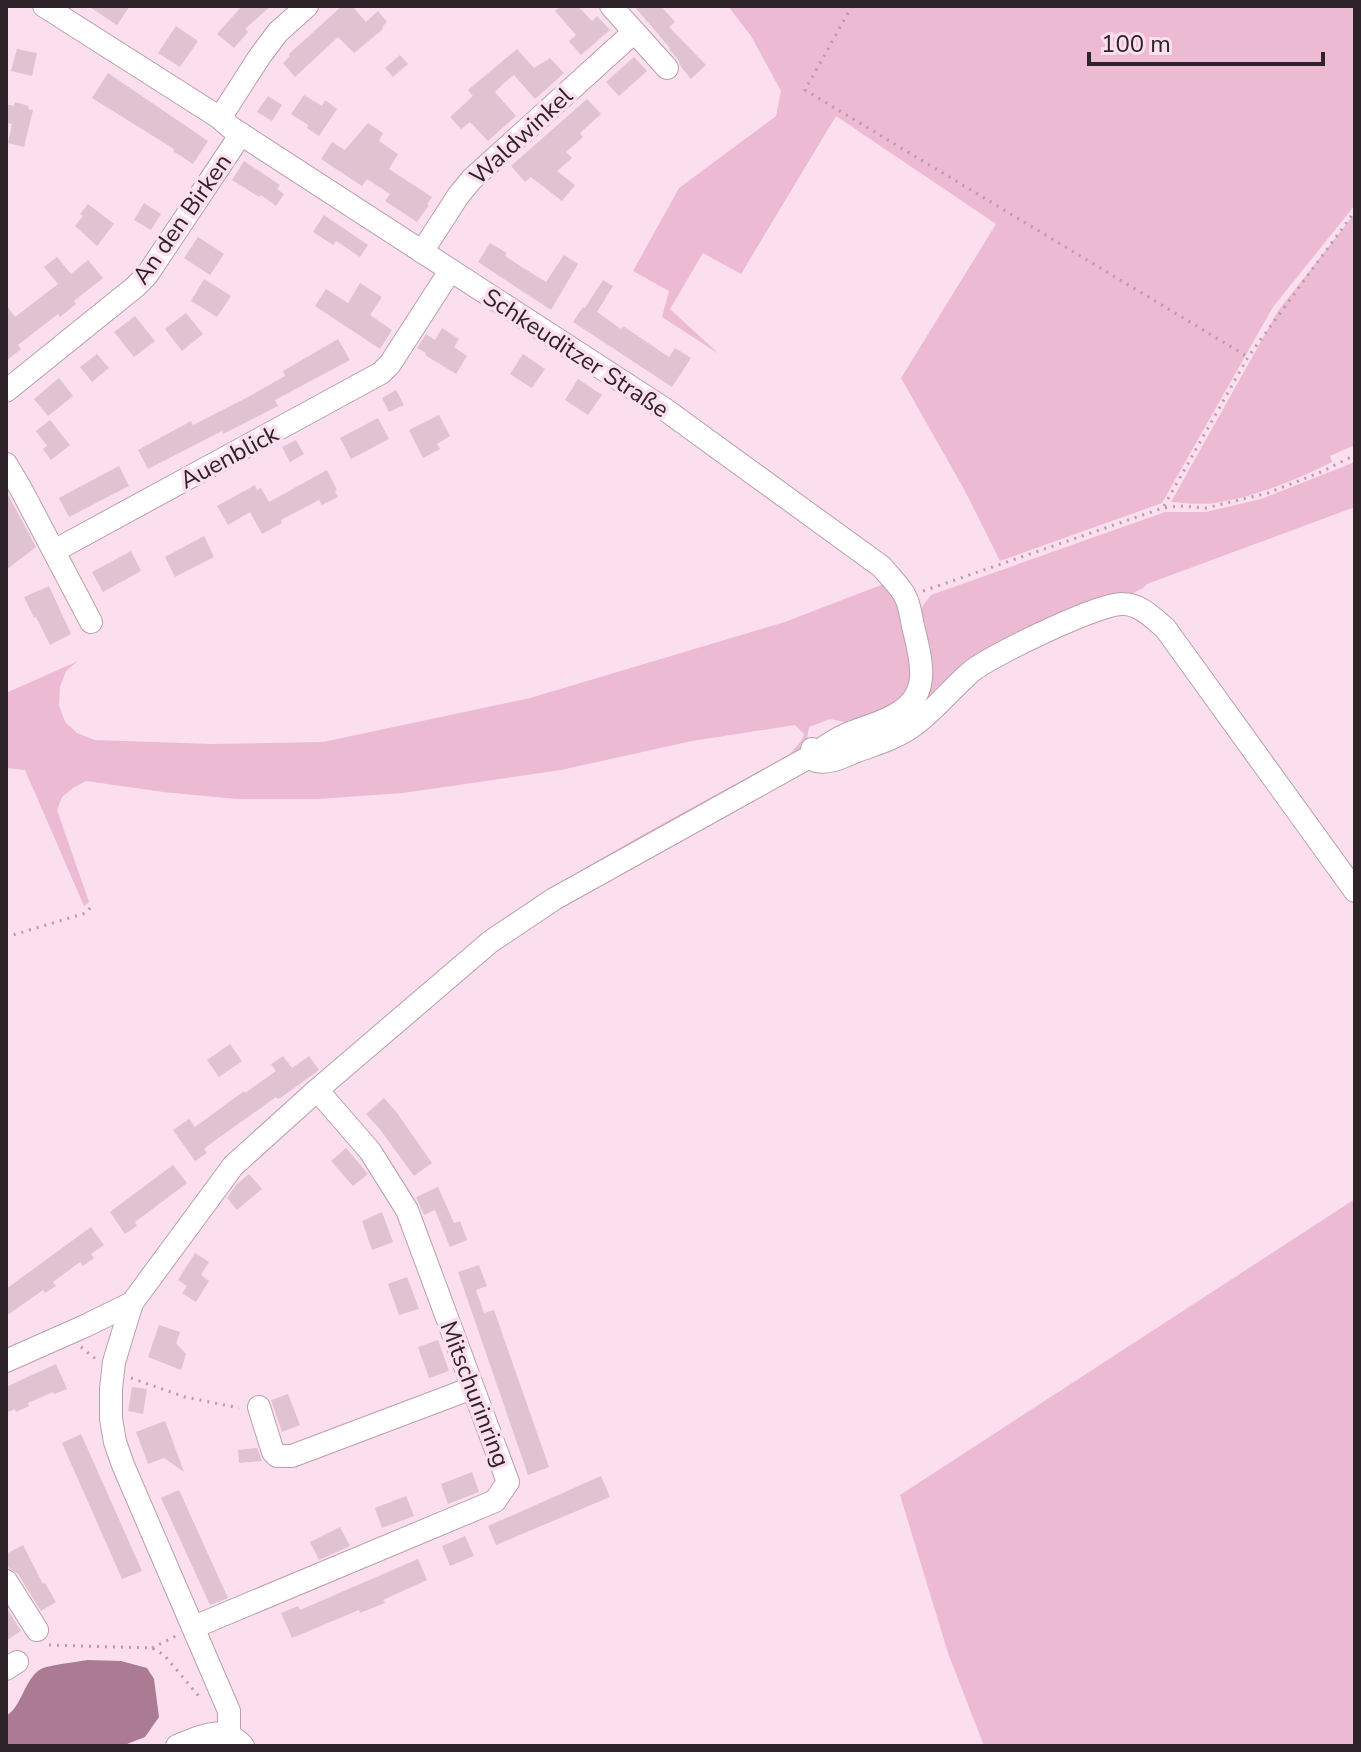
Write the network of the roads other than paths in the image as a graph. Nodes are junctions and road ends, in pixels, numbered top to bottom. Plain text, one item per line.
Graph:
1 (307, 6) edge
2 (611, 6) edge
3 (55, 9) edge
4 (634, 32) junction
5 (667, 68) dead end
6 (220, 118) junction
7 (241, 134) junction
8 (422, 252) junction
9 (450, 271) junction
10 (6, 391) edge
11 (6, 464) edge
12 (54, 551) junction
13 (91, 622) dead end
14 (813, 755) junction
15 (1355, 891) edge
16 (317, 1090) junction
17 (132, 1303) junction
18 (6, 1361) edge
19 (472, 1388) junction
20 (259, 1407) road end
21 (6, 1581) edge
22 (194, 1627) junction
23 (41, 1637) road end
24 (236, 1740) edge
25 (177, 1746) edge

1 - 6 street
2 - 4 street
3 - 6 street, Schkeuditzer Straße
4 - 5 street
4 - 8 street, Waldwinkel
6 - 7 street, Schkeuditzer Straße
7 - 8 street, Schkeuditzer Straße
7 - 10 street, An den Birken
8 - 9 street, Schkeuditzer Straße
9 - 12 street, Auenblick
9 - 14 street, Schkeuditzer Straße
11 - 12 street
12 - 13 street
14 - 15 street
14 - 16 street
16 - 17 street
16 - 19 street, Mitschurinring
17 - 18 street
17 - 22 street
19 - 20 street
19 - 22 street, Mitschurinring
21 - 23 street
22 - 24 street
24 - 25 street

